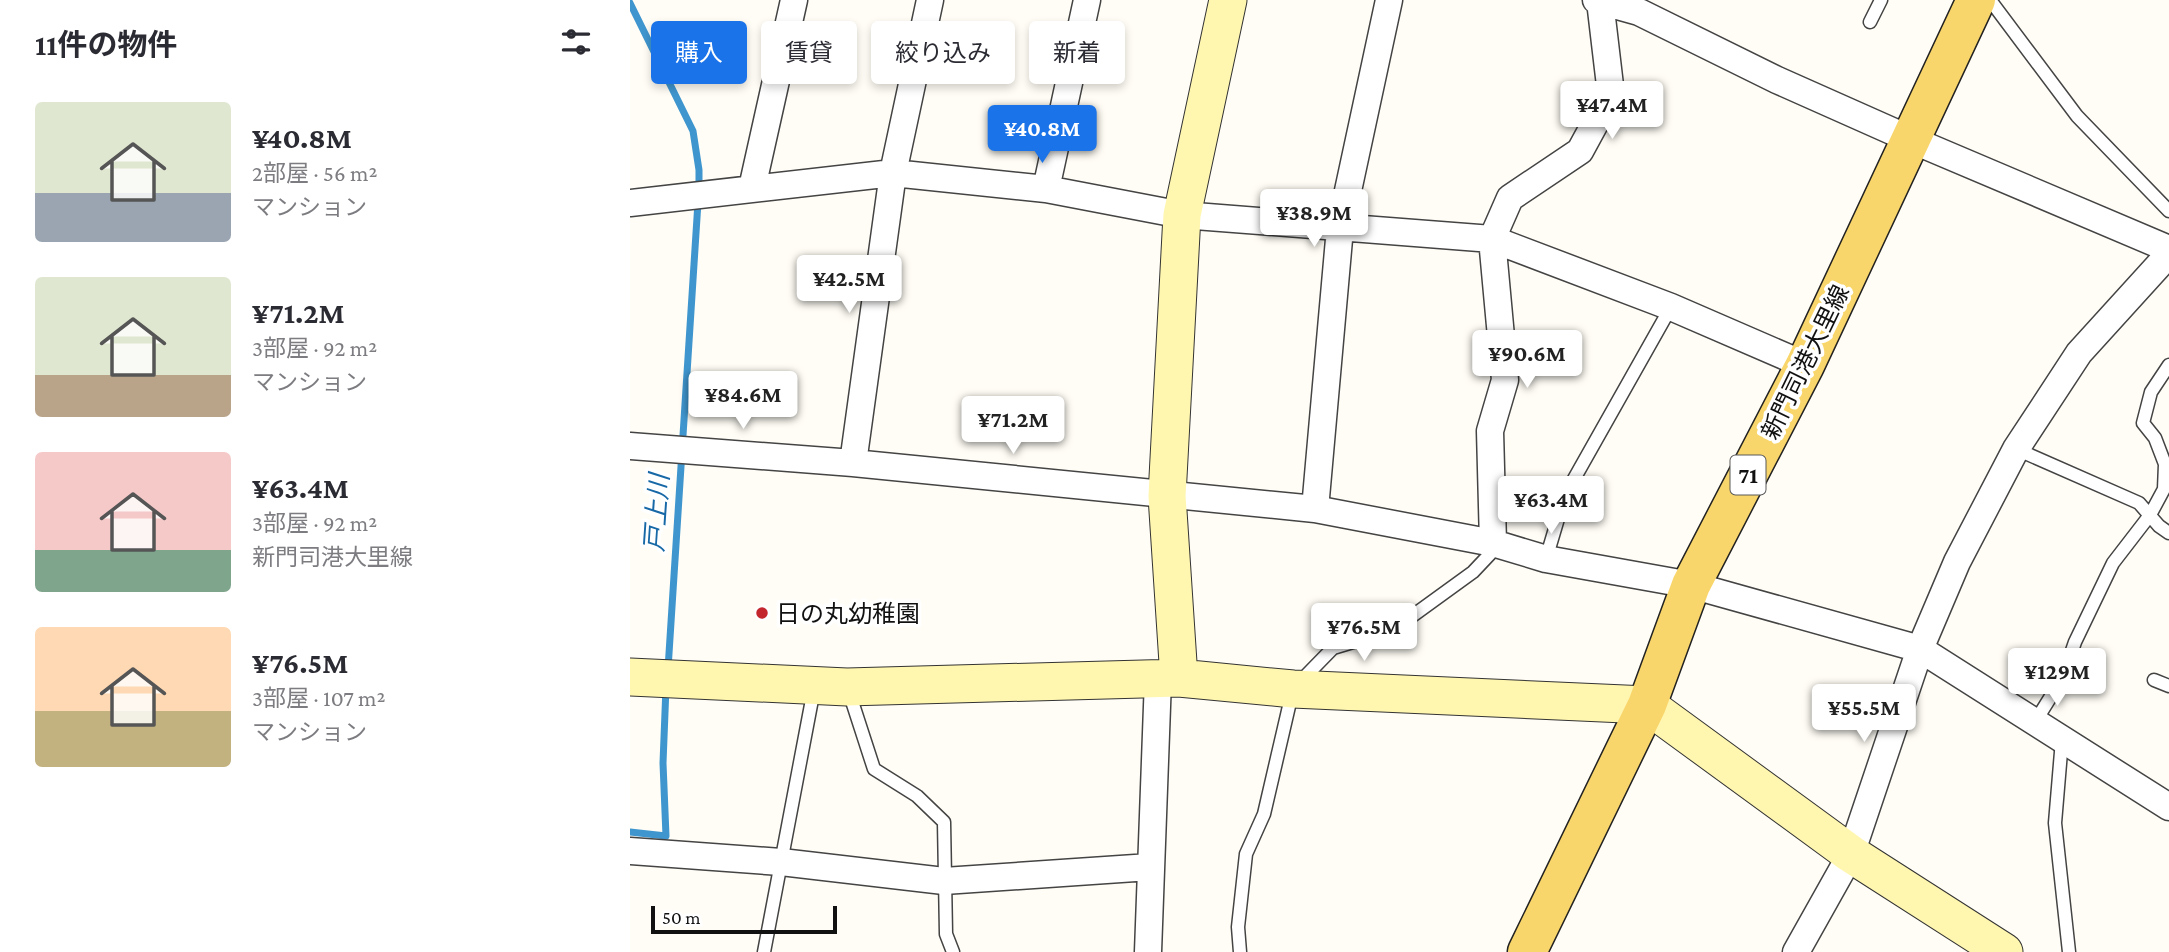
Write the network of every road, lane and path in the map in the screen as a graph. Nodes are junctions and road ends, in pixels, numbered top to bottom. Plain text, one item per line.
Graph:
1 (794, 0) edge
2 (930, 0) edge
3 (1087, 0) edge
4 (1228, 0) edge
5 (1389, 0) edge
6 (1881, 0) edge
7 (1976, 0) edge
8 (1990, 0) edge
9 (1598, 1) edge
10 (1642, 6) edge
11 (1870, 22) dead end
12 (1912, 140) junction
13 (892, 173) junction
14 (752, 188) junction
15 (1045, 189) junction
16 (630, 203) edge
17 (2169, 211) edge
18 (1182, 215) junction
19 (1340, 228) junction
20 (1492, 239) junction
21 (2169, 249) edge
22 (2169, 254) edge
23 (1671, 307) junction
24 (1805, 365) junction
25 (2169, 365) edge
26 (630, 446) edge
27 (2016, 449) junction
28 (853, 463) junction
29 (1167, 496) junction
30 (1315, 509) junction
31 (2150, 515) junction
32 (2169, 533) edge
33 (1493, 542) junction
34 (1546, 559) junction
35 (1691, 585) junction
36 (1920, 649) junction
37 (630, 677) edge
38 (1168, 678) junction
39 (2154, 680) dead end
40 (831, 686) junction
41 (2169, 686) edge
42 (1293, 688) junction
43 (1647, 705) junction
44 (2035, 722) junction
45 (2062, 739) junction
46 (2169, 807) edge
47 (630, 851) edge
48 (1852, 854) junction
49 (781, 862) junction
50 (1150, 867) junction
51 (944, 881) junction
52 (764, 952) edge
53 (953, 952) edge
54 (1148, 952) edge
55 (1240, 952) edge
56 (1527, 952) edge
57 (1796, 952) edge
58 (2004, 952) edge
59 (2069, 952) edge

1 - 14 street
2 - 13 street
3 - 15 street
4 - 18 street
5 - 19 street
6 - 11 lane
7 - 12 main road, 新門司港大里線 / 71
8 - 17 lane
9 - 10 street
9 - 20 street
10 - 12 street
12 - 21 street
12 - 24 main road, 新門司港大里線 / 71
13 - 14 street
13 - 15 street
13 - 28 street
14 - 16 street
15 - 18 street
18 - 19 street
18 - 29 street
19 - 20 street
19 - 30 street
20 - 23 street
20 - 33 street
22 - 27 street
23 - 24 street
23 - 34 lane
24 - 35 main road, 新門司港大里線 / 71
25 - 31 lane
26 - 28 street
27 - 31 lane
27 - 36 street
28 - 29 street
29 - 30 street
29 - 38 street
30 - 33 street
31 - 32 lane
31 - 44 lane
33 - 34 street
33 - 42 lane
34 - 35 street
35 - 36 street
35 - 43 main road, 新門司港大里線 / 71
36 - 44 street
36 - 48 street
37 - 40 street
38 - 40 street
38 - 42 street
38 - 50 street
39 - 41 lane
40 - 49 lane
40 - 51 lane
42 - 43 street
42 - 55 lane
43 - 48 street
43 - 56 main road, 新門司港大里線 / 71
44 - 45 street
45 - 46 street
45 - 59 lane
47 - 49 street
48 - 57 street
48 - 58 street
49 - 51 street
49 - 52 lane
50 - 51 street
50 - 54 street
51 - 53 lane

